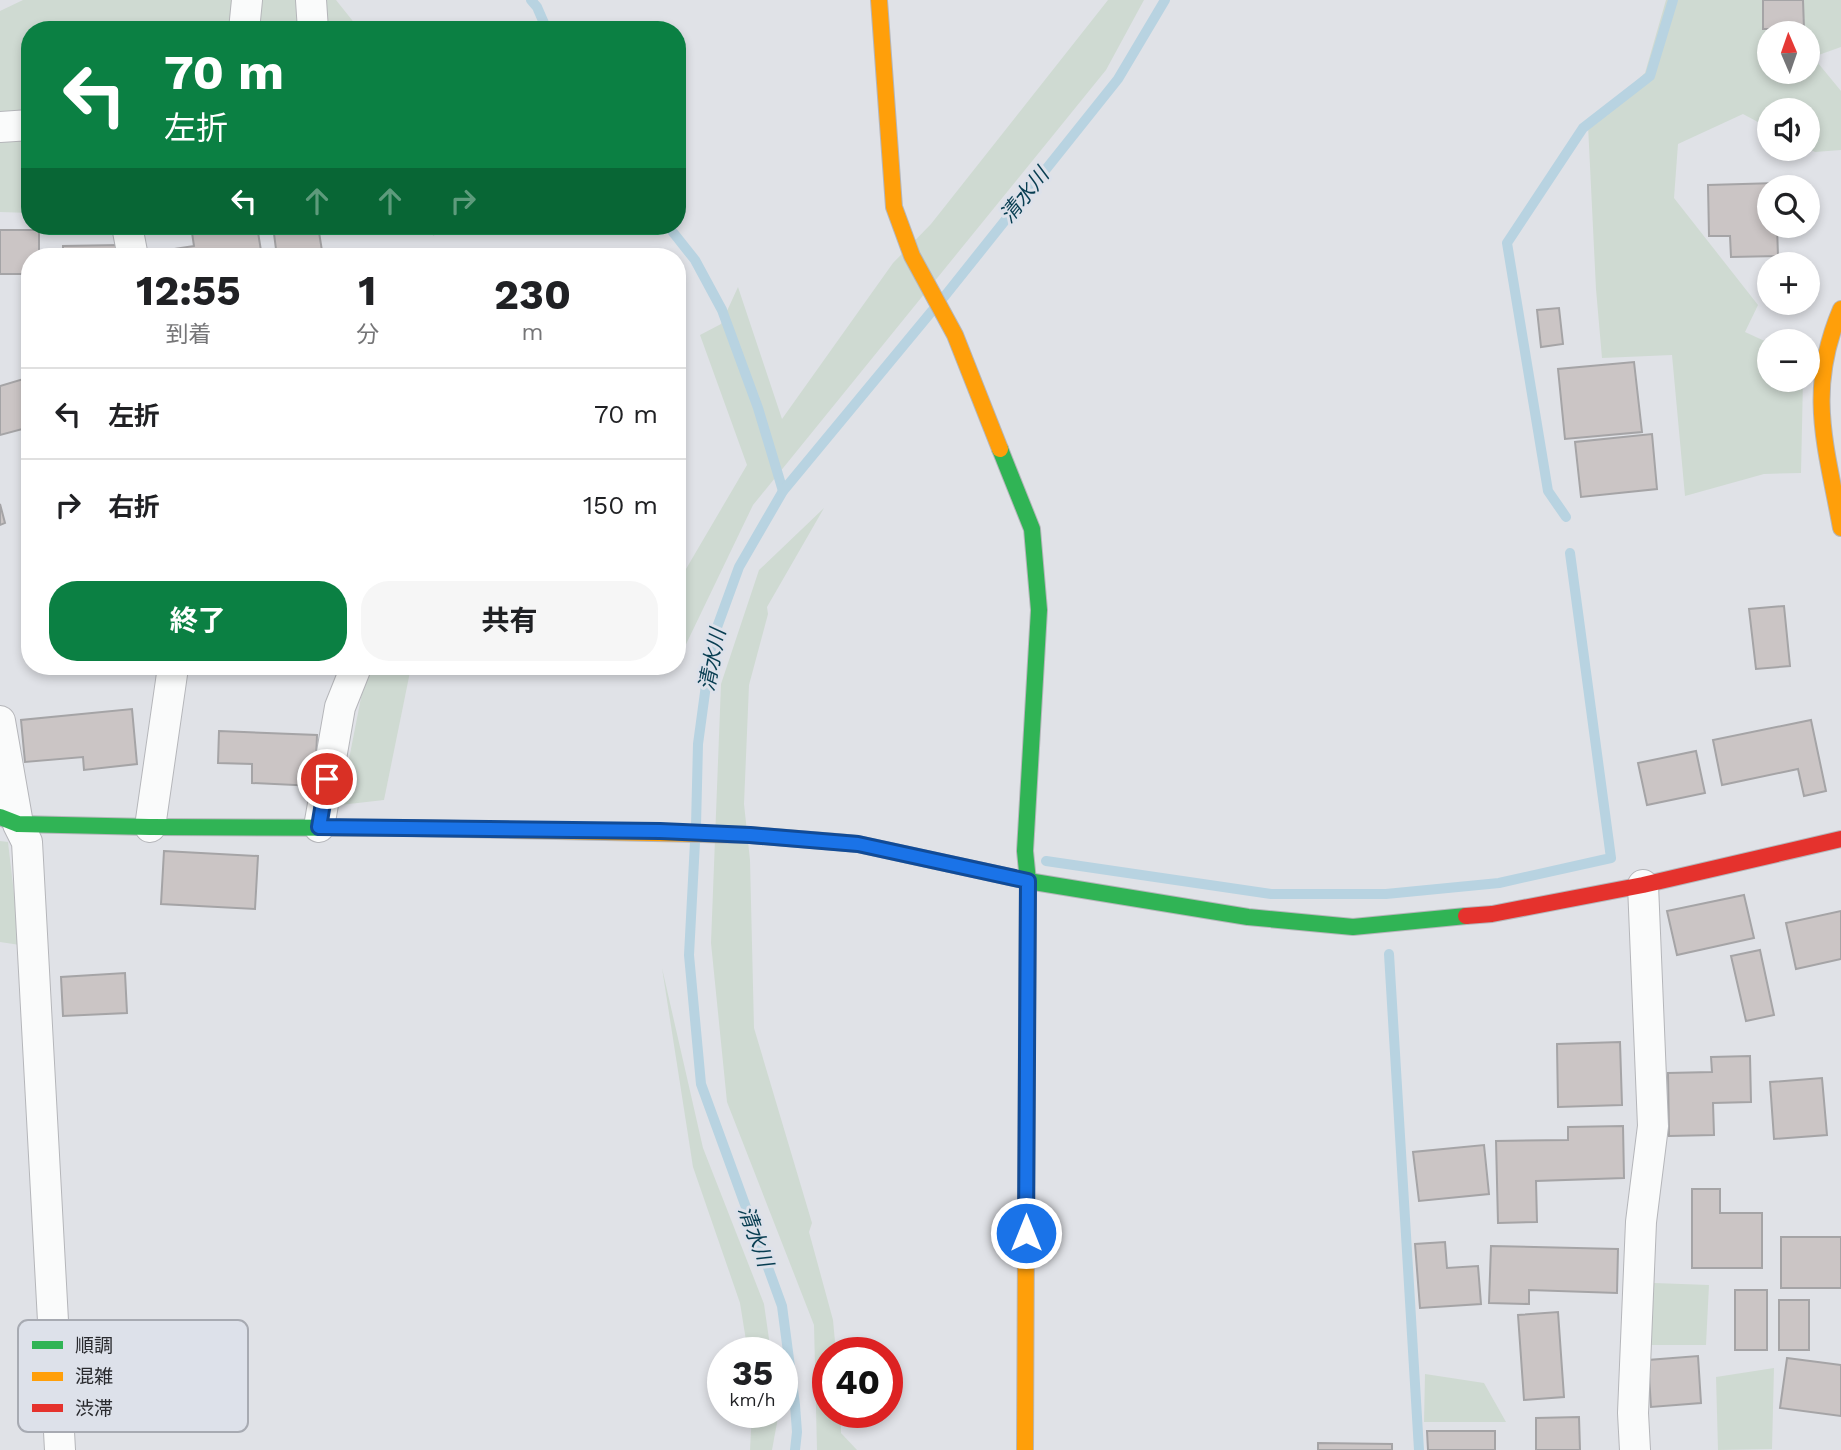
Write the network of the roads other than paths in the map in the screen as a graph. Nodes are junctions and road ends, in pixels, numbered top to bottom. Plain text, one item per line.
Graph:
1 (247, 0) edge
2 (311, 0) edge
3 (879, 0) edge
4 (245, 21) edge
5 (312, 21) edge
6 (21, 126) edge
7 (0, 127) edge
8 (1841, 309) edge
9 (1841, 528) edge
10 (172, 675) edge
11 (353, 675) edge
12 (0, 721) edge
13 (9, 820) edge
14 (150, 827) junction
15 (319, 827) junction
16 (1841, 839) edge
17 (1028, 881) junction
18 (1643, 885) junction
19 (53, 1320) edge
20 (59, 1432) edge
21 (60, 1450) edge
22 (1025, 1450) edge
23 (1635, 1450) edge

1 - 4 street
2 - 5 street
3 - 17 street
6 - 7 street
8 - 9 street
10 - 14 street
11 - 15 street
12 - 13 street
13 - 14 street
13 - 19 street
14 - 15 street
15 - 17 street
16 - 18 street
17 - 18 street
17 - 22 street
18 - 23 street
20 - 21 street

